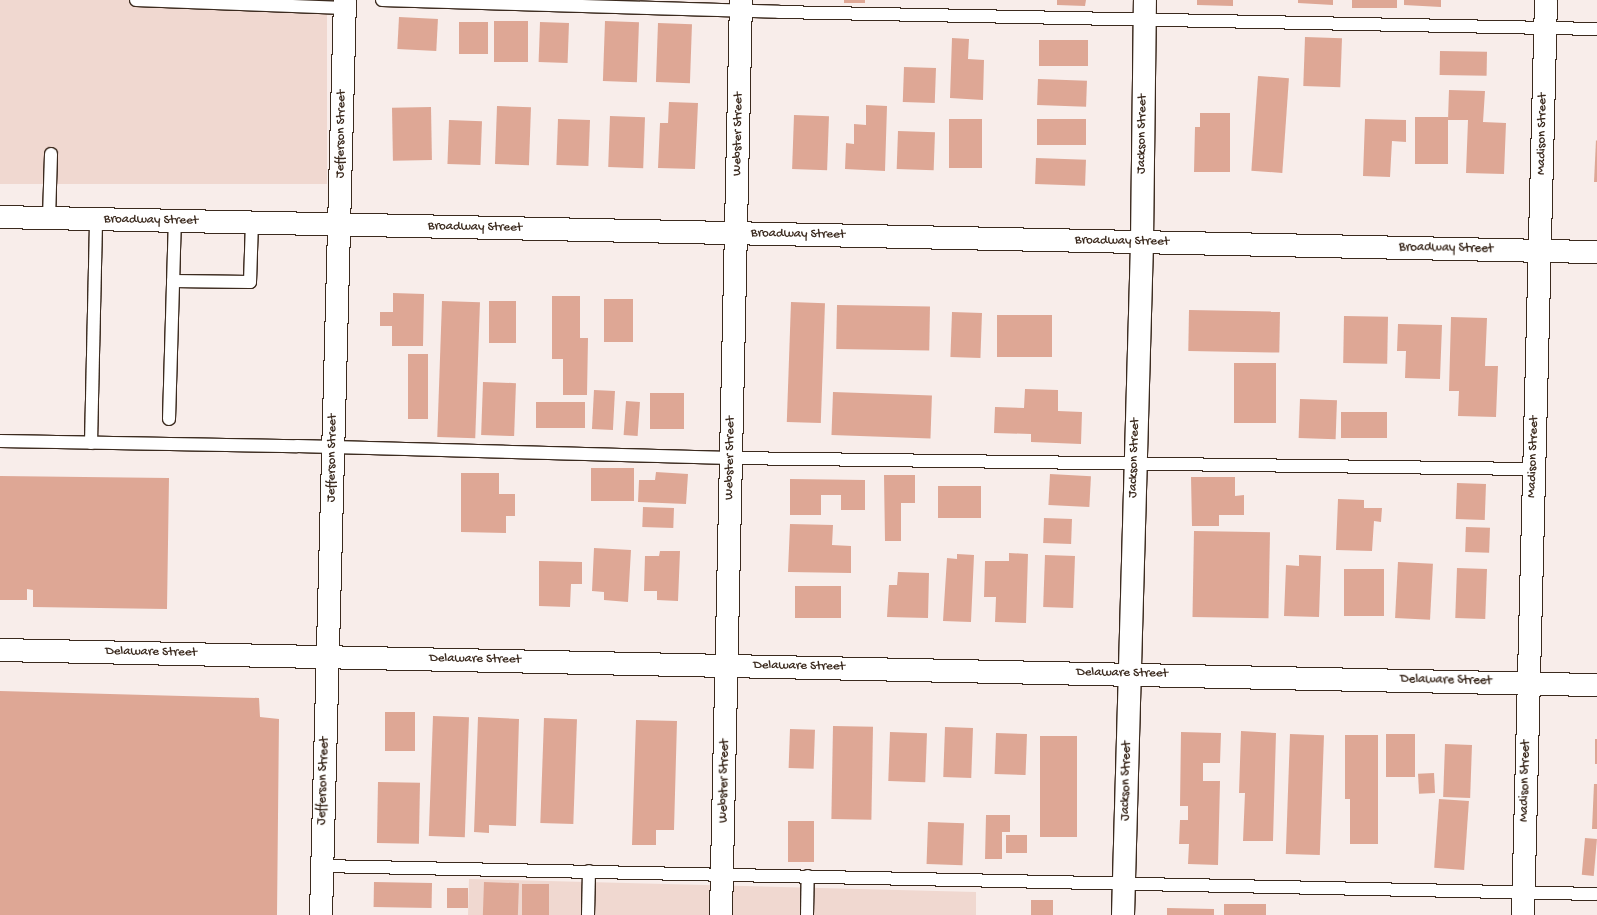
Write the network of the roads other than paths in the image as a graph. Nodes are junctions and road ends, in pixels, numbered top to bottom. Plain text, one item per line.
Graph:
1 (136, 0) edge
2 (382, 0) edge
3 (1546, 0) edge
4 (287, 3) edge
5 (345, 4) edge
6 (741, 5) edge
7 (1145, 10) edge
8 (1545, 29) junction
9 (1597, 29) edge
10 (51, 154) dead end
11 (0, 217) edge
12 (49, 218) junction
13 (96, 220) junction
14 (175, 221) junction
15 (252, 223) junction
16 (340, 225) junction
17 (737, 234) junction
18 (1142, 242) junction
19 (1541, 251) junction
20 (1597, 252) edge
21 (173, 280) junction
22 (169, 419) dead end
23 (0, 440) edge
24 (91, 443) junction
25 (333, 447) junction
26 (731, 458) junction
27 (1134, 464) junction
28 (1533, 469) junction
29 (0, 650) edge
30 (328, 656) junction
31 (728, 666) junction
32 (1130, 674) junction
33 (1529, 683) junction
34 (1597, 685) edge
35 (322, 866) junction
36 (589, 871) junction
37 (723, 874) junction
38 (808, 876) junction
39 (1124, 883) junction
40 (1524, 892) junction
41 (1597, 894) edge
42 (321, 915) edge
43 (588, 915) edge
44 (722, 915) edge
45 (806, 915) edge
46 (1123, 915) edge
47 (1524, 915) edge

1 - 4 lane
2 - 6 lane
3 - 8 street, Madison Street
4 - 5 lane
5 - 16 street, Jefferson Street
6 - 7 lane
6 - 17 street, Webster Street
7 - 8 lane
7 - 18 street, Jackson Street
8 - 9 lane
8 - 19 street, Madison Street
10 - 12 lane
11 - 12 street, Broadway Street
12 - 13 street, Broadway Street
13 - 14 street, Broadway Street
13 - 24 lane
14 - 15 street, Broadway Street
14 - 21 lane
15 - 16 street, Broadway Street
15 - 21 lane
16 - 17 street, Broadway Street
16 - 25 street, Jefferson Street
17 - 18 street, Broadway Street
17 - 26 street, Webster Street
18 - 19 street, Broadway Street
18 - 27 street, Jackson Street
19 - 20 street, Broadway Street
19 - 28 street, Madison Street
21 - 22 lane
23 - 24 lane
24 - 25 lane
25 - 26 lane
25 - 30 street, Jefferson Street
26 - 27 lane
26 - 31 street, Webster Street
27 - 28 lane
27 - 32 street, Jackson Street
28 - 33 street, Madison Street
29 - 30 street, Delaware Street
30 - 31 street, Delaware Street
30 - 35 street, Jefferson Street
31 - 32 street, Delaware Street
31 - 37 street, Webster Street
32 - 33 street, Delaware Street
32 - 39 street, Jackson Street
33 - 34 street, Delaware Street
33 - 40 street, Madison Street
35 - 36 lane
35 - 42 street, Jefferson Street
36 - 37 lane
36 - 43 lane
37 - 38 lane
37 - 44 street, Webster Street
38 - 39 lane
38 - 45 lane
39 - 40 lane
39 - 46 street, Jackson Street
40 - 41 lane
40 - 47 street, Madison Street

